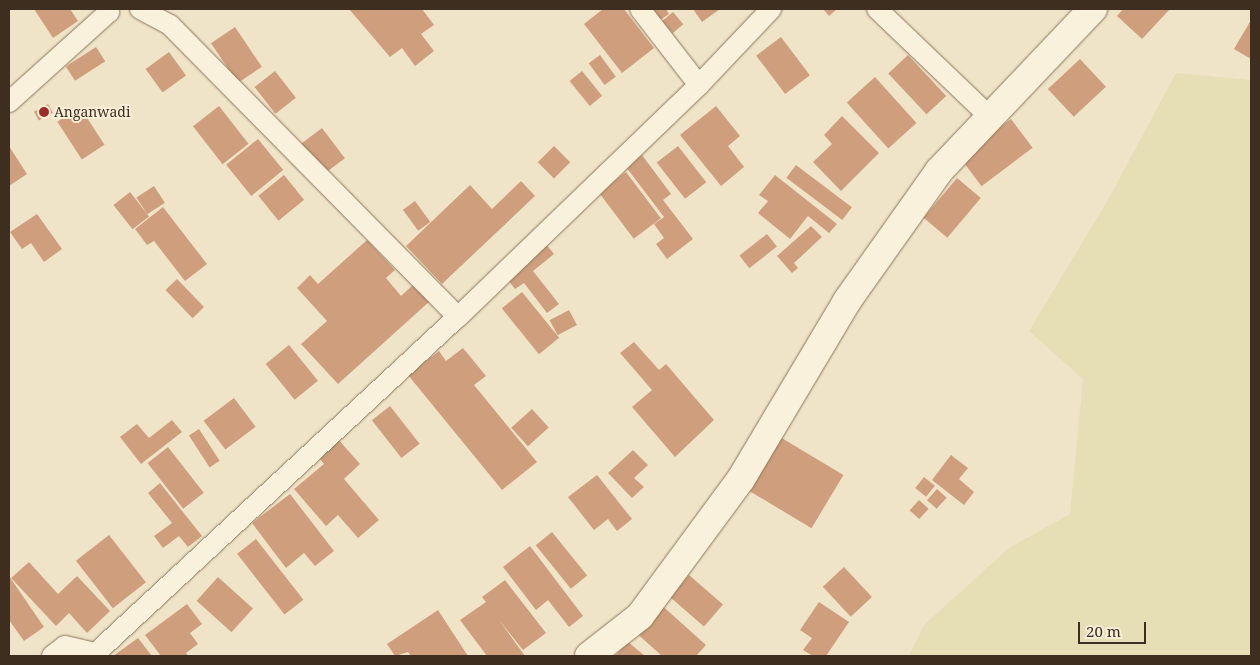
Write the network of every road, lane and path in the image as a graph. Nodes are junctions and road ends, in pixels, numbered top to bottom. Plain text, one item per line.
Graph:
1 (139, 9) edge
2 (640, 9) edge
3 (771, 9) edge
4 (878, 9) edge
5 (1094, 9) edge
6 (108, 10) edge
7 (700, 85) junction
8 (9, 102) edge
9 (990, 117) junction
10 (458, 317) junction
11 (96, 654) edge
12 (52, 656) edge
13 (589, 656) edge

1 - 6 street
1 - 10 street
2 - 7 street
3 - 7 street
4 - 9 street
5 - 9 street
6 - 8 street
7 - 10 street
9 - 13 street
10 - 11 street
11 - 12 street

